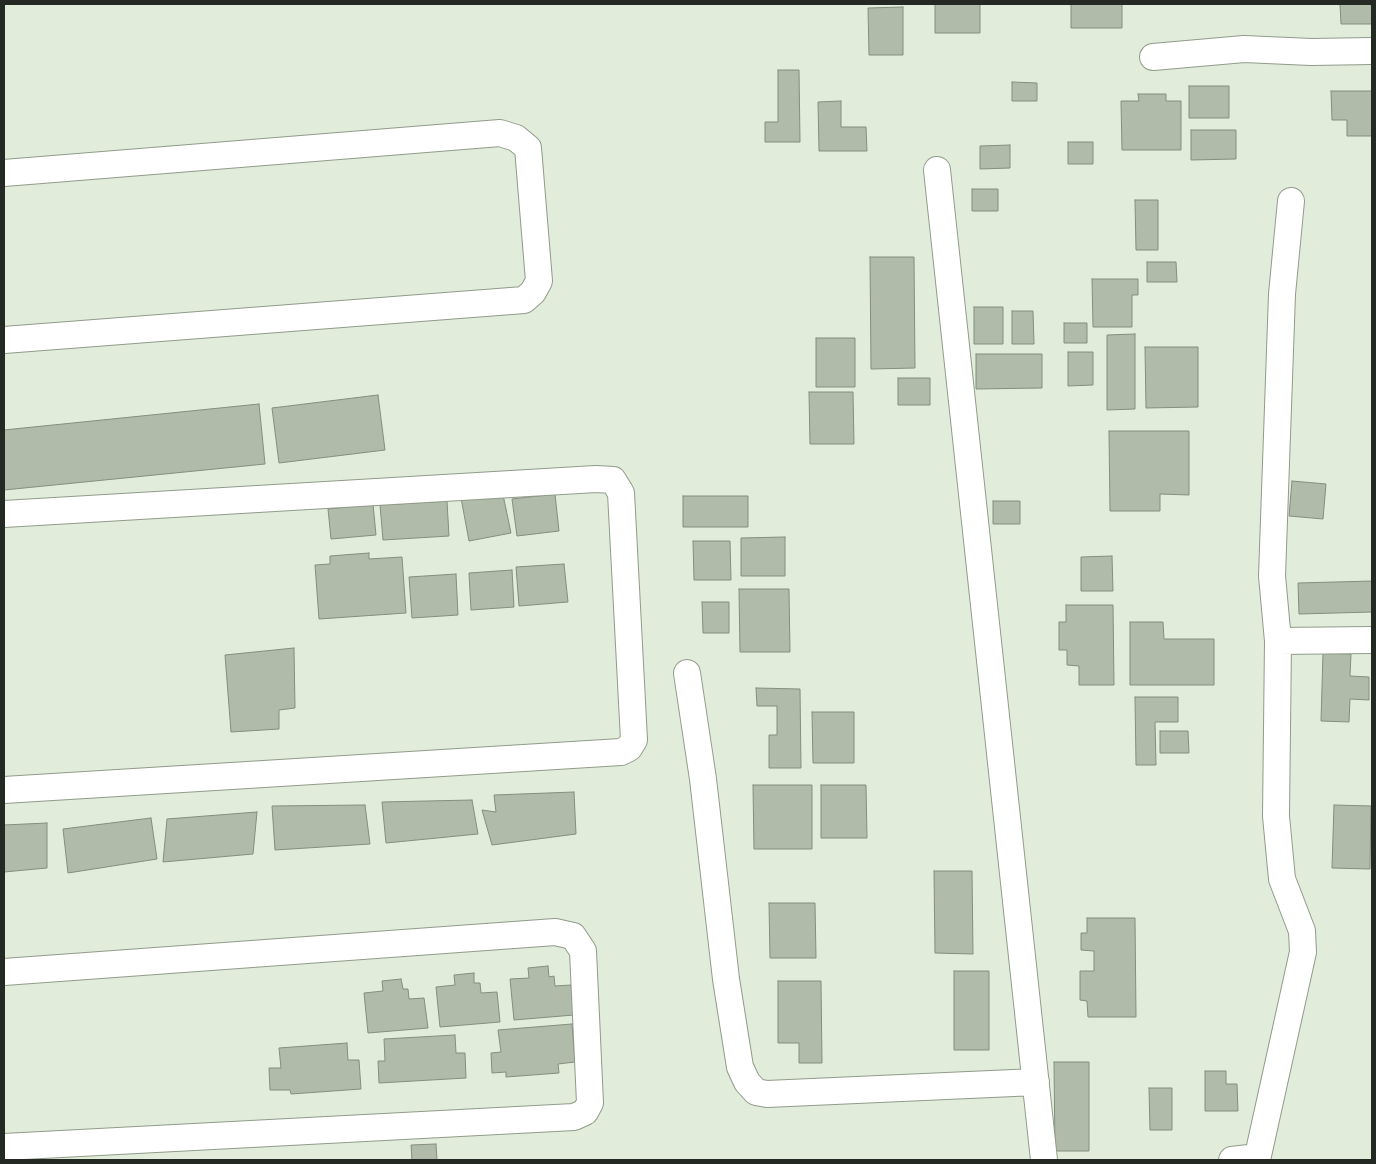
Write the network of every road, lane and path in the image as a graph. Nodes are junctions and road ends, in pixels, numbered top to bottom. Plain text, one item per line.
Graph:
1 (1372, 51) edge
2 (1153, 57) dead end
3 (937, 170) dead end
4 (4, 173) edge
5 (1291, 201) dead end
6 (4, 340) edge
7 (4, 514) edge
8 (1372, 640) edge
9 (1278, 641) junction
10 (687, 673) dead end
11 (4, 790) edge
12 (4, 972) edge
13 (1036, 1082) junction
14 (4, 1147) edge
15 (1249, 1159) edge
16 (1044, 1160) edge

1 - 2 street
3 - 13 street
4 - 6 street
5 - 9 street
7 - 11 street
8 - 9 street
9 - 15 street
10 - 13 street
12 - 14 street
13 - 16 street

